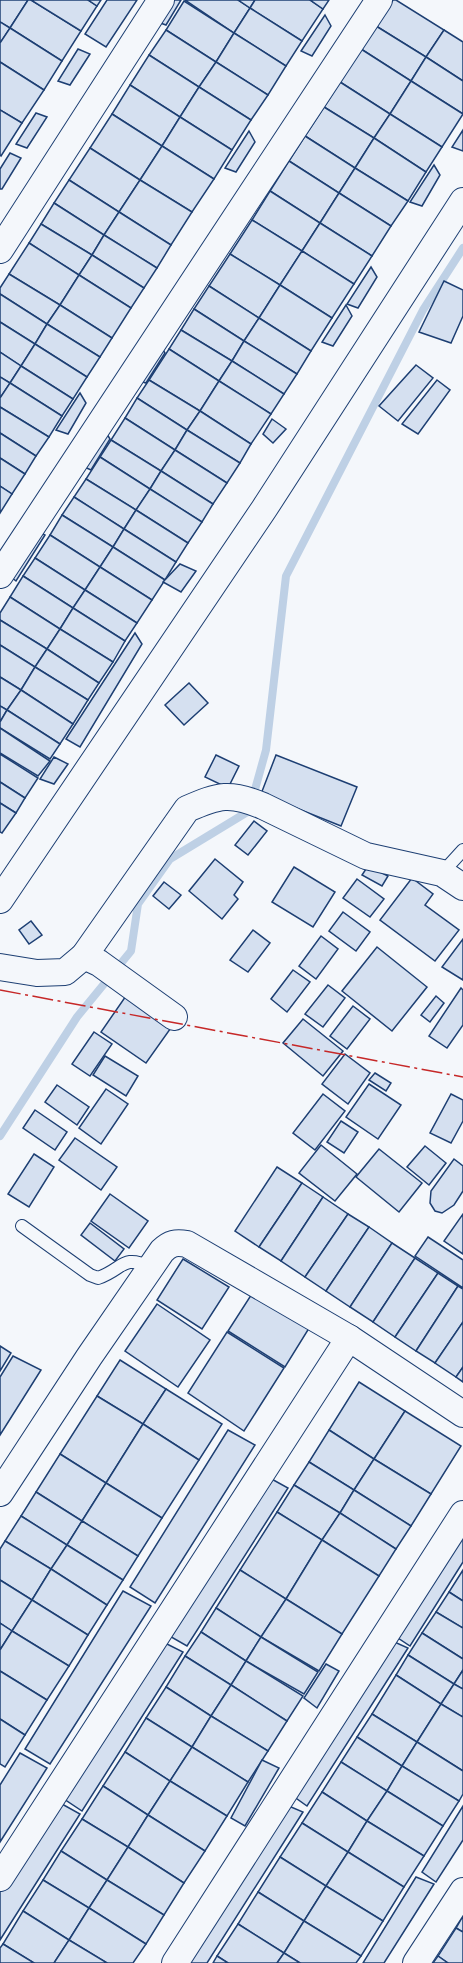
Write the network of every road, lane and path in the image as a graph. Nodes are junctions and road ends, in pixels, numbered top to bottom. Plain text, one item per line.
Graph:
1 (161, 0) edge
2 (378, 0) edge
3 (463, 201) edge
4 (0, 250) edge
5 (0, 575) edge
6 (463, 850) edge
7 (441, 873) junction
8 (463, 887) edge
9 (0, 900) edge
10 (92, 959) junction
11 (0, 967) edge
12 (174, 1017) dead end
13 (22, 1226) dead end
14 (151, 1268) junction
15 (349, 1338) junction
16 (463, 1414) edge
17 (0, 1493) edge
18 (463, 1514) edge
19 (0, 1878) edge
20 (463, 1891) edge
21 (175, 1963) edge
22 (416, 1963) edge

1 - 4 street
2 - 5 street
3 - 9 street
6 - 7 lane
7 - 8 street
7 - 10 street
10 - 11 street
10 - 12 street
13 - 14 lane
14 - 15 street
14 - 17 street
15 - 16 street
15 - 19 street
18 - 21 street
20 - 22 street

